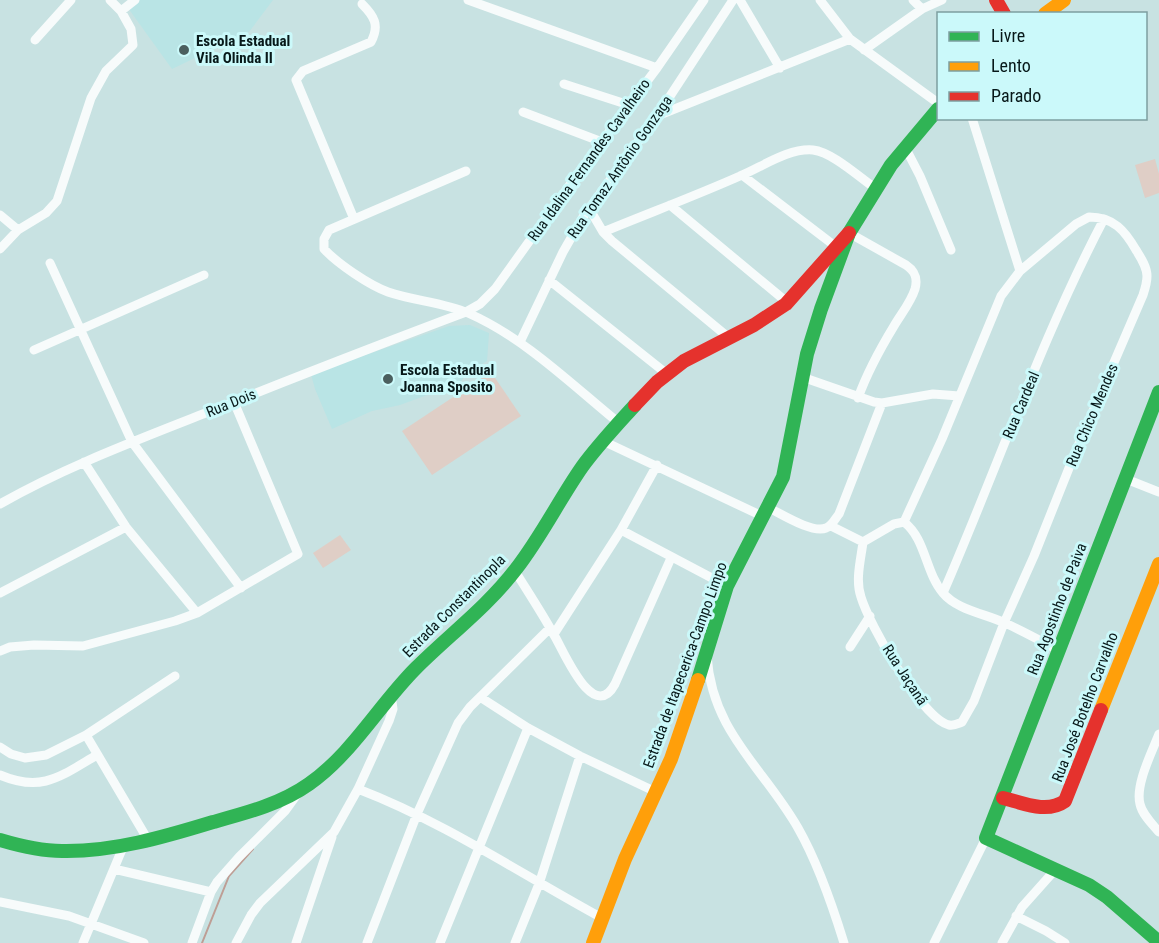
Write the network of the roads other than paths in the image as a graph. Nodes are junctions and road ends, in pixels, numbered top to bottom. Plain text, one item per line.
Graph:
1 (71, 0) edge
2 (110, 0) edge
3 (135, 0) edge
4 (468, 0) edge
5 (704, 0) edge
6 (733, 0) edge
7 (740, 0) edge
8 (820, 0) edge
9 (913, 0) edge
10 (942, 0) edge
11 (1064, 0) edge
12 (362, 4) dead end
13 (922, 9) junction
14 (121, 11) junction
15 (1048, 12) edge
16 (850, 39) junction
17 (34, 40) dead end
18 (864, 50) junction
19 (657, 68) junction
20 (780, 68) junction
21 (564, 84) dead end
22 (937, 102) edge
23 (629, 105) junction
24 (937, 111) edge
25 (523, 112) dead end
26 (657, 116) junction
27 (973, 120) edge
28 (602, 142) junction
29 (905, 147) junction
30 (466, 171) dead end
31 (742, 176) junction
32 (875, 188) junction
33 (670, 205) junction
34 (589, 208) junction
35 (0, 215) edge
36 (354, 219) junction
37 (1104, 219) junction
38 (18, 230) junction
39 (603, 232) junction
40 (849, 233) junction
41 (835, 246) junction
42 (0, 249) edge
43 (951, 250) dead end
44 (50, 263) dead end
45 (1020, 271) junction
46 (204, 275) dead end
47 (549, 280) junction
48 (788, 303) junction
49 (466, 312) junction
50 (80, 330) junction
51 (728, 338) junction
52 (520, 342) junction
53 (34, 350) dead end
54 (667, 374) junction
55 (802, 377) junction
56 (1159, 392) edge
57 (959, 396) junction
58 (858, 398) junction
59 (234, 402) junction
60 (882, 403) junction
61 (619, 423) junction
62 (603, 441) junction
63 (132, 442) junction
64 (84, 462) junction
65 (657, 465) junction
66 (1126, 479) junction
67 (1159, 492) edge
68 (0, 504) edge
69 (764, 511) junction
70 (904, 522) junction
71 (126, 526) junction
72 (831, 526) junction
73 (621, 530) junction
74 (863, 542) junction
75 (671, 558) junction
76 (1159, 564) edge
77 (515, 571) junction
78 (727, 586) junction
79 (241, 588) junction
80 (0, 593) edge
81 (943, 594) junction
82 (197, 613) junction
83 (870, 616) junction
84 (1007, 624) junction
85 (552, 631) junction
86 (850, 647) dead end
87 (707, 648) junction
88 (1059, 650) junction
89 (0, 651) edge
90 (175, 676) dead end
91 (391, 694) junction
92 (480, 697) junction
93 (528, 728) junction
94 (1159, 734) edge
95 (86, 735) junction
96 (0, 747) edge
97 (97, 755) junction
98 (580, 756) junction
99 (0, 775) edge
100 (309, 784) junction
101 (358, 789) junction
102 (656, 792) junction
103 (1003, 798) junction
104 (417, 814) junction
105 (334, 832) junction
106 (1159, 832) edge
107 (986, 838) junction
108 (0, 840) edge
109 (148, 840) junction
110 (123, 847) junction
111 (479, 849) junction
112 (114, 869) junction
113 (1055, 870) junction
114 (539, 884) junction
115 (211, 892) junction
116 (0, 902) edge
117 (1016, 916) junction
118 (602, 918) junction
119 (89, 924) junction
120 (1159, 942) edge
121 (83, 943) edge
122 (144, 943) edge
123 (192, 943) edge
124 (236, 943) edge
125 (296, 943) edge
126 (367, 943) edge
127 (440, 943) edge
128 (515, 943) edge
129 (593, 943) edge
130 (844, 943) edge
131 (934, 943) edge
132 (1002, 943) edge
133 (1065, 943) edge

1 - 17 street
2 - 14 street
3 - 14 street
4 - 19 street
5 - 19 street, Rua Idalina Fernandes Cavalheiro
6 - 26 street, Rua Tomaz Antônio Gonzaga
7 - 20 street
8 - 16 street
9 - 13 street
10 - 13 street
11 - 15 main road
12 - 36 street
13 - 18 street
14 - 38 street
16 - 18 street
16 - 20 street
18 - 22 street
19 - 23 street, Rua Idalina Fernandes Cavalheiro
20 - 26 street
21 - 23 street
23 - 28 street, Rua Idalina Fernandes Cavalheiro
24 - 29 main road, Estrada de Itapecerica-Campo Limpo
25 - 28 street
26 - 34 street, Rua Tomaz Antônio Gonzaga
27 - 45 street
28 - 49 street, Rua Idalina Fernandes Cavalheiro
29 - 32 main road, Estrada de Itapecerica-Campo Limpo
29 - 43 street
30 - 36 street
31 - 32 street
31 - 33 street
31 - 41 street
32 - 40 main road, Estrada de Itapecerica-Campo Limpo
33 - 39 street
33 - 48 street
34 - 39 street
34 - 47 street, Rua Tomaz Antônio Gonzaga
35 - 38 street
36 - 49 street
37 - 45 street
37 - 81 street, Rua Cardeal
37 - 84 street, Rua Chico Mendes
38 - 42 street
39 - 51 street
40 - 41 main road, Estrada Constantinopla
40 - 55 main road, Estrada de Itapecerica-Campo Limpo
40 - 58 street
41 - 48 main road, Estrada Constantinopla
44 - 50 street
45 - 57 street
46 - 50 street
47 - 52 street, Rua Tomaz Antônio Gonzaga
47 - 54 street
48 - 51 main road, Estrada Constantinopla
49 - 52 street
49 - 59 street, Rua Dois
50 - 53 street
50 - 63 street
51 - 54 main road, Estrada Constantinopla
52 - 61 street
54 - 61 main road, Estrada Constantinopla
55 - 58 street
55 - 69 main road, Estrada de Itapecerica-Campo Limpo
56 - 66 main road, Rua Agostinho de Paiva
57 - 60 street
57 - 70 street
58 - 60 street
59 - 63 street, Rua Dois
59 - 79 street
60 - 72 street
61 - 62 main road, Estrada Constantinopla
62 - 65 street
62 - 77 main road, Estrada Constantinopla
63 - 64 street, Rua Dois
63 - 79 street
64 - 68 street, Rua Dois
64 - 71 street
65 - 69 street
65 - 73 street
66 - 67 street
66 - 88 main road, Rua Agostinho de Paiva
69 - 72 street
69 - 78 main road, Estrada de Itapecerica-Campo Limpo
70 - 74 street
70 - 81 street
71 - 80 street
71 - 82 street
72 - 74 street
73 - 75 street
73 - 85 street
74 - 83 street, Rua Jaçanã
75 - 78 street
75 - 85 street
76 - 103 main road, Rua José Botelho Carvalho
77 - 85 street
77 - 91 main road, Estrada Constantinopla
78 - 87 main road, Estrada de Itapecerica-Campo Limpo
79 - 82 street
81 - 84 street
82 - 89 street
83 - 84 street, Rua Jaçanã
83 - 86 street
84 - 88 street
85 - 92 street
87 - 102 main road, Estrada de Itapecerica-Campo Limpo
87 - 130 street
88 - 103 main road, Rua Agostinho de Paiva
90 - 95 street
91 - 100 main road, Estrada Constantinopla
91 - 101 street
92 - 93 street
92 - 104 street
93 - 98 street
93 - 111 street
94 - 106 street
95 - 96 street
95 - 97 street
97 - 99 street
97 - 109 street
98 - 102 street
98 - 114 street
100 - 109 main road, Estrada Constantinopla
100 - 115 street
101 - 104 street
101 - 105 street
102 - 118 main road, Estrada de Itapecerica-Campo Limpo
103 - 107 main road, Rua Agostinho de Paiva
104 - 111 street
104 - 126 street
105 - 124 street
105 - 125 street
107 - 113 main road
107 - 131 street
108 - 110 main road, Estrada Constantinopla
109 - 110 main road, Estrada Constantinopla
110 - 112 street
111 - 114 street
111 - 127 street
112 - 115 street
112 - 119 street
113 - 117 street
113 - 120 main road
114 - 118 street
114 - 128 street
115 - 123 street
116 - 119 street
117 - 132 street
117 - 133 street
118 - 129 main road, Estrada de Itapecerica-Campo Limpo
119 - 121 street
119 - 122 street

